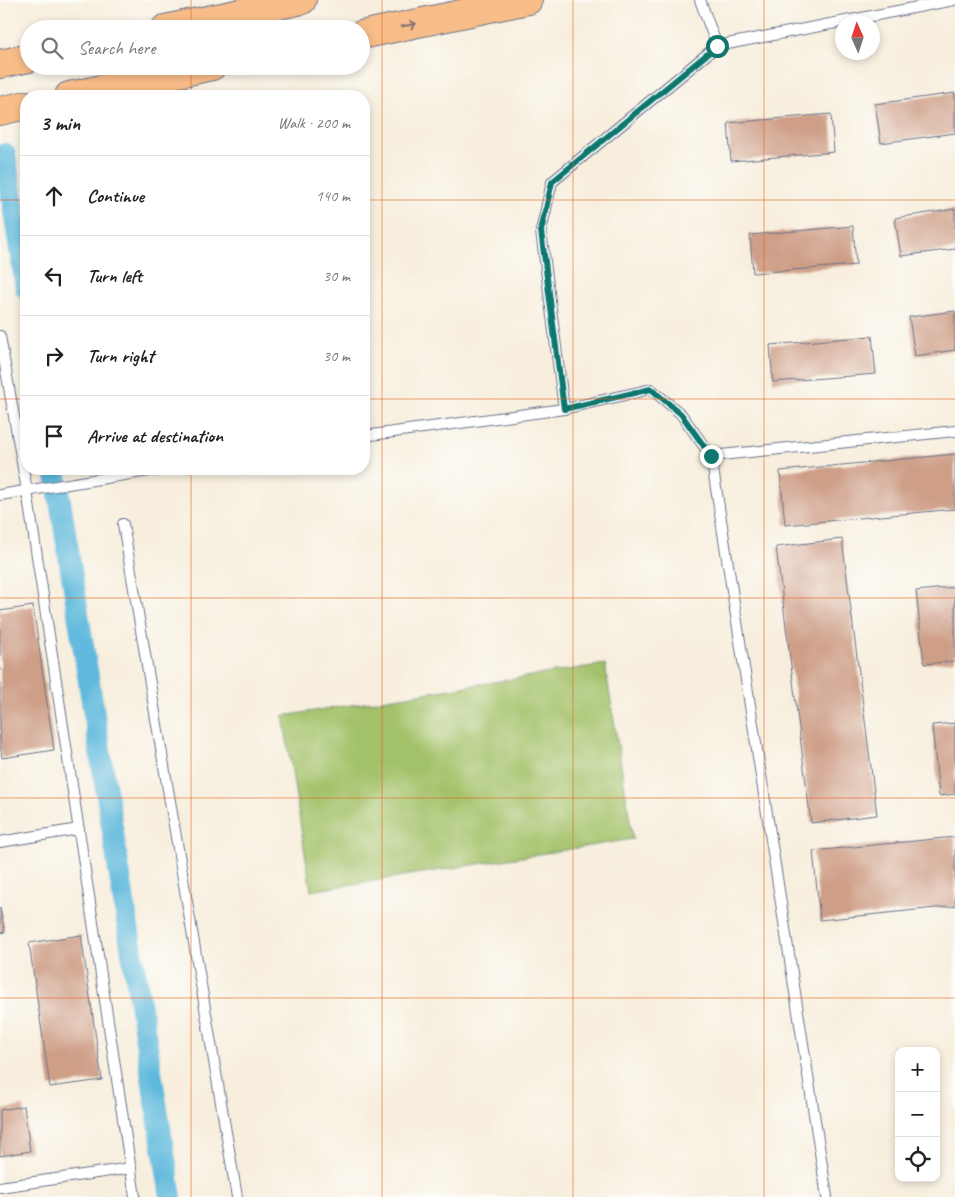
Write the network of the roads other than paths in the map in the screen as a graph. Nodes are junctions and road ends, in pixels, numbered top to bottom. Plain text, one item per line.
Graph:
1 (302, 0) edge
2 (528, 0) edge
3 (700, 0) edge
4 (954, 0) edge
5 (208, 20) edge
6 (370, 33) edge
7 (717, 46) junction
8 (20, 60) edge
9 (0, 64) edge
10 (169, 75) edge
11 (98, 90) edge
12 (20, 106) edge
13 (0, 111) edge
14 (0, 336) edge
15 (564, 409) junction
16 (955, 431) edge
17 (370, 435) edge
18 (20, 451) edge
19 (711, 456) junction
20 (24, 475) edge
21 (124, 475) edge
22 (27, 491) junction
23 (0, 495) edge
24 (123, 524) dead end
25 (79, 829) junction
26 (0, 842) edge
27 (131, 1168) junction
28 (0, 1186) edge
29 (135, 1197) edge
30 (237, 1197) edge
31 (828, 1197) edge

1 - 5 highway
6 -> 2 highway
3 - 7 lane
4 - 7 lane
7 - 15 lane
8 - 9 highway
10 - 11 highway
12 - 13 highway
14 - 18 lane
15 - 17 lane
15 - 19 lane
16 - 19 lane
19 - 31 lane
20 - 22 lane
21 - 22 lane
22 - 23 lane
22 - 25 lane
24 - 30 lane
25 - 26 lane
25 - 27 lane
27 - 28 lane
27 - 29 lane

